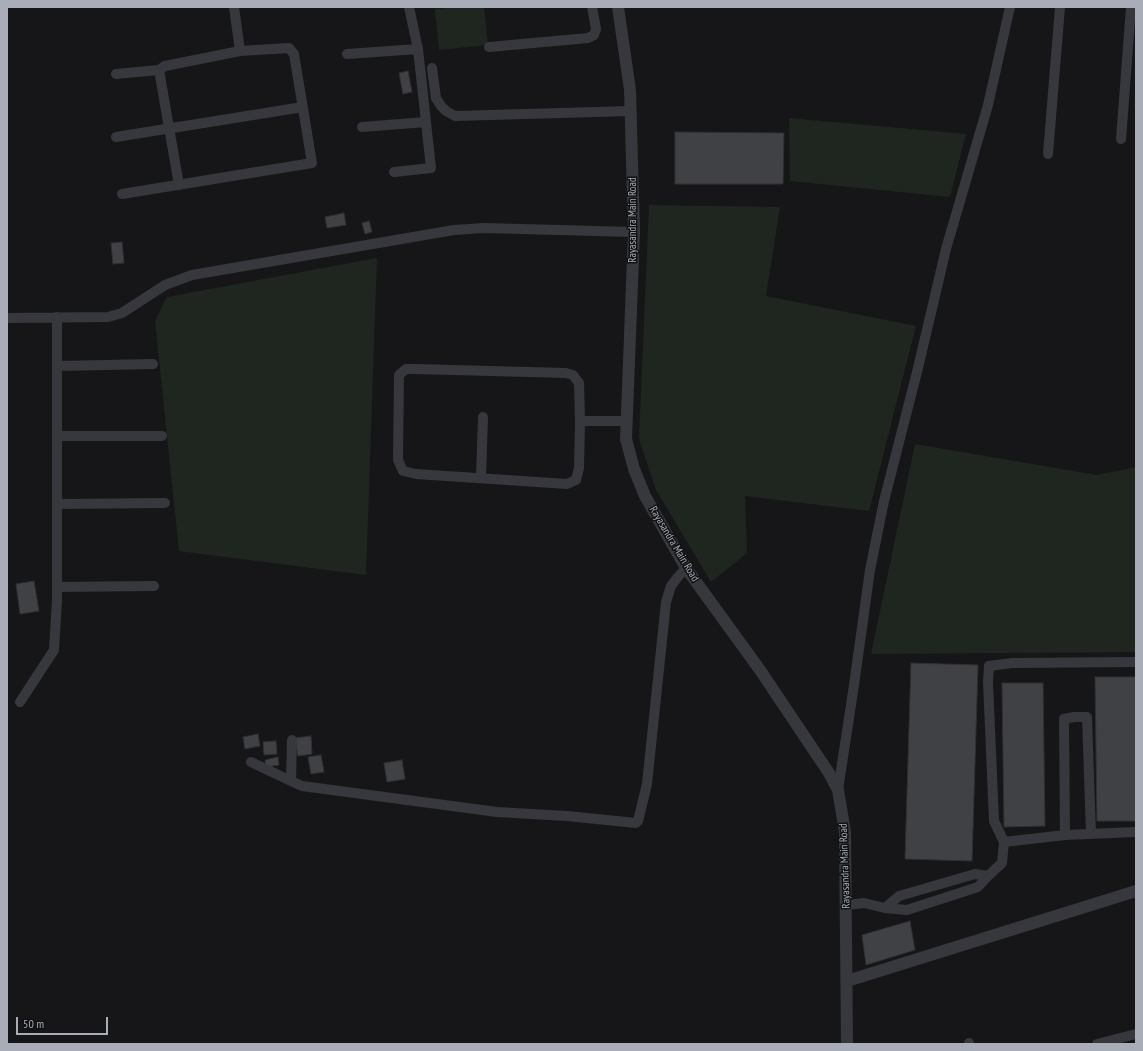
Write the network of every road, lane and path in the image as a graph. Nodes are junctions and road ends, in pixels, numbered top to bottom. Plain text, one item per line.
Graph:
1 (234, 7) edge
2 (409, 7) edge
3 (592, 7) edge
4 (618, 7) edge
5 (1010, 7) edge
6 (1060, 7) edge
7 (1132, 7) edge
8 (489, 47) dead end
9 (418, 49) junction
10 (240, 51) junction
11 (347, 54) dead end
12 (432, 68) dead end
13 (159, 70) junction
14 (116, 74) dead end
15 (303, 107) junction
16 (631, 112) junction
17 (426, 122) junction
18 (362, 127) dead end
19 (169, 128) junction
20 (116, 136) dead end
21 (1121, 139) dead end
22 (1048, 154) dead end
23 (394, 172) dead end
24 (179, 185) junction
25 (122, 194) dead end
26 (634, 232) junction
27 (57, 317) junction
28 (7, 318) edge
29 (153, 364) dead end
30 (57, 366) junction
31 (483, 417) dead end
32 (580, 421) junction
33 (627, 421) junction
34 (57, 436) junction
35 (162, 436) dead end
36 (481, 478) junction
37 (165, 503) dead end
38 (57, 504) junction
39 (686, 568) junction
40 (154, 586) dead end
41 (57, 587) junction
42 (1136, 662) edge
43 (20, 702) dead end
44 (292, 740) dead end
45 (252, 762) dead end
46 (291, 781) junction
47 (838, 790) junction
48 (1136, 832) edge
49 (1091, 834) junction
50 (1065, 835) junction
51 (1004, 842) junction
52 (988, 876) junction
53 (1136, 891) edge
54 (846, 905) junction
55 (885, 908) junction
56 (847, 981) junction
57 (1136, 1034) edge
58 (847, 1044) edge
59 (1096, 1044) edge

1 - 10 street
2 - 9 street
3 - 8 street
4 - 16 street, Rayasandra Main Road
5 - 47 street
6 - 22 street
7 - 21 street
9 - 11 street
9 - 17 street
10 - 13 street
10 - 15 street
12 - 16 street
13 - 14 street
13 - 19 street
15 - 19 street
15 - 24 street
16 - 26 street, Rayasandra Main Road
17 - 18 street
17 - 23 street
19 - 20 street
19 - 24 street
24 - 25 street
26 - 27 street
26 - 33 street, Rayasandra Main Road
27 - 28 street
27 - 30 street
29 - 30 street
30 - 34 street
31 - 36 street
32 - 33 street
32 - 36 street
32 - 36 street
33 - 39 street, Rayasandra Main Road
34 - 35 street
34 - 38 street
37 - 38 street
38 - 41 street
39 - 46 street
39 - 47 street, Rayasandra Main Road
40 - 41 street
41 - 43 street
42 - 51 street
44 - 46 street
45 - 46 street
47 - 54 street, Rayasandra Main Road
48 - 49 street
49 - 50 street
49 - 50 street
50 - 51 street
51 - 52 street
52 - 55 street
52 - 55 street
53 - 56 street
54 - 55 street
54 - 56 street, Rayasandra Main Road
56 - 58 street, Rayasandra Main Road
57 - 59 street

